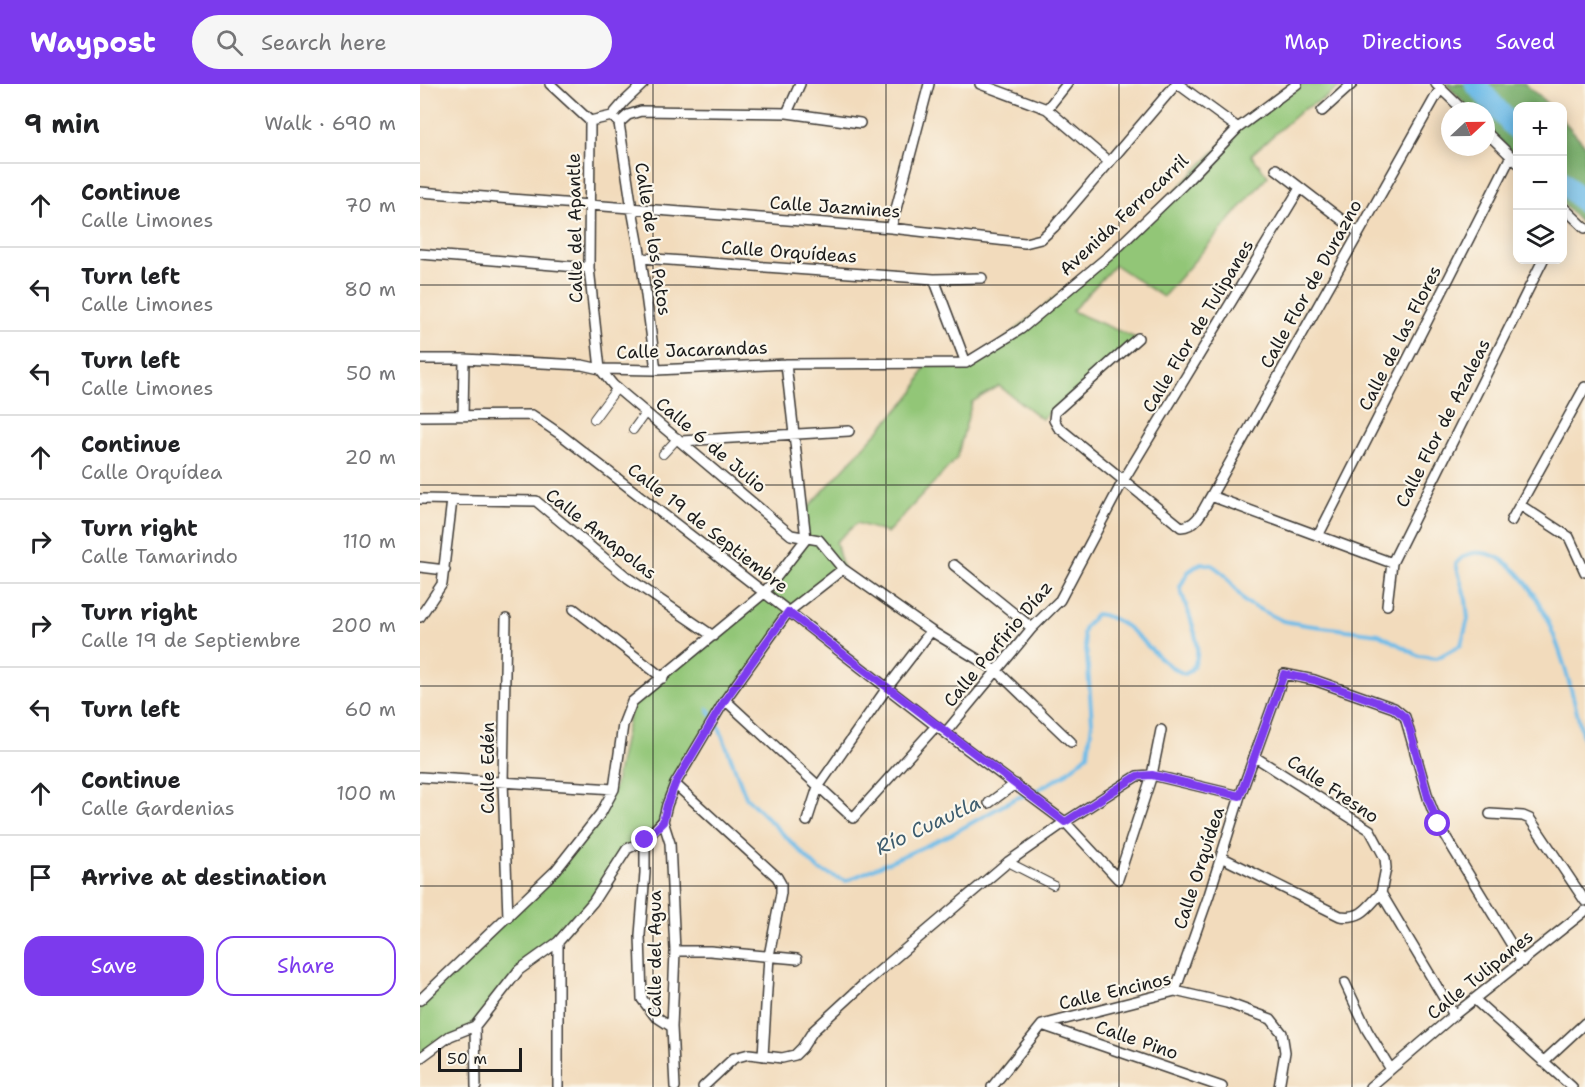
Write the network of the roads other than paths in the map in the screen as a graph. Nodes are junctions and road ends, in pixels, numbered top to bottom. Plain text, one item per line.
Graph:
1 (550, 84) edge
2 (643, 84) edge
3 (800, 84) edge
4 (929, 84) edge
5 (980, 84) edge
6 (1067, 84) edge
7 (1177, 84) edge
8 (1297, 84) edge
9 (1352, 84) edge
10 (1438, 86) edge
11 (624, 102) junction
12 (1455, 102) edge
13 (1047, 109) junction
14 (641, 111) junction
15 (1322, 111) dead end
16 (787, 113) junction
17 (616, 120) junction
18 (590, 121) junction
19 (860, 123) dead end
20 (1238, 128) junction
21 (1495, 141) edge
22 (1513, 158) edge
23 (1513, 161) edge
24 (1109, 162) junction
25 (1276, 168) dead end
26 (1300, 188) junction
27 (420, 192) edge
28 (588, 205) junction
29 (632, 209) junction
30 (1567, 210) edge
31 (891, 228) junction
32 (1585, 228) edge
33 (1359, 233) junction
34 (420, 254) edge
35 (642, 258) junction
36 (1541, 264) edge
37 (588, 268) junction
38 (982, 278) dead end
39 (934, 279) junction
40 (1138, 339) dead end
41 (420, 359) edge
42 (464, 359) junction
43 (966, 363) junction
44 (786, 364) junction
45 (600, 369) junction
46 (656, 370) junction
47 (1585, 387) edge
48 (617, 388) junction
49 (646, 412) junction
50 (420, 416) edge
51 (463, 416) junction
52 (594, 419) dead end
53 (633, 430) dead end
54 (849, 431) dead end
55 (795, 433) junction
56 (680, 440) junction
57 (663, 454) dead end
58 (1123, 481) junction
59 (1211, 496) junction
60 (420, 499) edge
61 (452, 500) junction
62 (1520, 506) junction
63 (1511, 520) dead end
64 (1318, 536) junction
65 (806, 539) junction
66 (1392, 562) junction
67 (954, 565) dead end
68 (420, 567) edge
69 (843, 569) junction
70 (445, 570) junction
71 (1585, 572) edge
72 (764, 593) junction
73 (1387, 605) dead end
74 (574, 609) dead end
75 (788, 612) junction
76 (420, 617) edge
77 (506, 619) dead end
78 (1032, 628) junction
79 (931, 631) junction
80 (713, 636) junction
81 (997, 671) junction
82 (663, 678) junction
83 (887, 688) junction
84 (725, 700) junction
85 (936, 726) junction
86 (1161, 730) dead end
87 (946, 732) junction
88 (1071, 742) dead end
89 (1255, 757) junction
90 (1152, 775) junction
91 (420, 777) edge
92 (503, 782) junction
93 (675, 784) junction
94 (1015, 784) junction
95 (818, 787) junction
96 (614, 789) junction
97 (1240, 796) junction
98 (989, 802) dead end
99 (1490, 814) dead end
100 (807, 821) dead end
101 (663, 822) junction
102 (1065, 822) junction
103 (645, 840) junction
104 (1221, 857) junction
105 (1008, 862) junction
106 (1053, 885) dead end
107 (1381, 893) junction
108 (1585, 901) edge
109 (1585, 911) edge
110 (508, 917) junction
111 (558, 942) junction
112 (675, 951) junction
113 (769, 956) junction
114 (797, 959) dead end
115 (1521, 962) junction
116 (1345, 983) dead end
117 (1175, 991) junction
118 (1474, 999) junction
119 (420, 1000) edge
120 (1454, 1015) junction
121 (1585, 1023) edge
122 (1042, 1025) junction
123 (475, 1026) junction
124 (672, 1027) junction
125 (764, 1056) junction
126 (420, 1058) edge
127 (1543, 1062) junction
128 (1396, 1065) junction
129 (476, 1087) edge
130 (558, 1087) edge
131 (675, 1087) edge
132 (703, 1087) edge
133 (992, 1087) edge
134 (1222, 1087) edge
135 (1279, 1087) edge
136 (1370, 1087) edge
137 (1572, 1087) edge

1 - 18 street
2 - 11 street
3 - 16 street
4 - 31 street
5 - 13 street
6 - 13 street
7 - 20 street
7 - 24 street, Calle Jazmines
8 - 20 street, Avenida Ferrocarril
9 - 15 street
10 - 12 street
10 - 33 street, Calle Flor de Durazno
11 - 14 street
11 - 17 street
13 - 24 street
14 - 16 street
14 - 17 street
16 - 19 street
17 - 18 street
17 - 29 street, Calle de los Patos
18 - 28 street, Calle del Apantle
20 - 43 street, Avenida Ferrocarril
21 - 22 street
23 - 64 street, Calle de las Flores
24 - 31 street, Calle Jazmines
25 - 26 street
26 - 33 street
26 - 58 street, Calle Flor de Tulipanes
27 - 28 street, Calle Jazmines
28 - 29 street, Calle Jazmines
28 - 37 street, Calle del Apantle
29 - 31 street, Calle Jazmines
29 - 35 street, Calle de los Patos
30 - 32 street
33 - 59 street, Calle Flor de Durazno
34 - 37 street
35 - 39 street, Calle Orquídeas
35 - 46 street, Calle de los Patos
36 - 66 street, Calle Flor de Azaleas
37 - 45 street, Calle del Apantle
38 - 39 street, Calle Orquídeas
39 - 43 street
40 - 58 street
41 - 42 street, Calle Jacarandas
42 - 45 street, Calle Jacarandas
42 - 51 street
43 - 44 street, Calle Jacarandas
44 - 46 street, Calle Jacarandas
44 - 55 street
45 - 46 street, Calle Jacarandas
45 - 48 street, Calle 6 de Julio
47 - 62 street
48 - 49 street, Calle 6 de Julio
48 - 52 street
49 - 53 street
49 - 56 street, Calle 6 de Julio
50 - 51 street, Calle 19 de Septiembre
51 - 72 street, Calle 19 de Septiembre
54 - 55 street
55 - 56 street
55 - 65 street
56 - 57 street
56 - 65 street, Calle 6 de Julio
58 - 59 street, Calle Flor de Durazno
58 - 78 street, Calle Porfirio Díaz
59 - 64 street
60 - 61 street, Calle Amapolas
61 - 70 street
61 - 80 street, Calle Amapolas
62 - 63 street
62 - 71 street
64 - 66 street
65 - 69 street, Calle 6 de Julio
65 - 72 street
66 - 73 street, Calle Flor de Azaleas
67 - 78 street
68 - 70 street
69 - 75 street
69 - 79 street, Calle 6 de Julio
70 - 76 street
72 - 75 street, Calle 19 de Septiembre
72 - 80 street
74 - 82 street
75 - 83 street, Calle 19 de Septiembre
75 - 84 street
77 - 92 street, Calle Edén
78 - 81 street, Calle Porfirio Díaz
79 - 81 street, Calle 6 de Julio
79 - 83 street
80 - 82 street
81 - 87 street, Calle Porfirio Díaz
81 - 88 street, Calle 6 de Julio
82 - 96 street
83 - 85 street, Calle 19 de Septiembre
83 - 95 street
84 - 93 street
84 - 95 street
85 - 87 street, Calle 19 de Septiembre
85 - 95 street
86 - 90 street
87 - 94 street, Calle 19 de Septiembre
89 - 97 street, Calle Orquídea
89 - 107 street, Calle Fresno
89 - 115 street, Calle Orquídea
90 - 97 street
90 - 102 street
90 - 102 street, Calle 19 de Septiembre
91 - 92 street
92 - 96 street
92 - 110 street, Calle Edén
93 - 101 street
93 - 113 street
94 - 98 street
94 - 102 street, Calle 19 de Septiembre
95 - 100 street
96 - 110 street
97 - 104 street, Calle Orquídea
99 - 108 street
101 - 103 street
101 - 112 street, Calle del Agua
102 - 105 street
103 - 111 street
103 - 124 street
104 - 107 street
104 - 117 street, Calle Orquídea
105 - 106 street
105 - 125 street
107 - 120 street
109 - 115 street, Calle Tulipanes
110 - 119 street
111 - 123 street
111 - 130 street
112 - 113 street
112 - 124 street, Calle del Agua
113 - 114 street
113 - 125 street
115 - 118 street, Calle Tulipanes
116 - 128 street
117 - 122 street, Calle Encinos
117 - 135 street, Calle Encinos
118 - 120 street, Calle Tulipanes
118 - 127 street
120 - 128 street, Calle Tulipanes
121 - 127 street
122 - 133 street, Calle Encinos
122 - 134 street, Calle Pino
123 - 126 street
123 - 129 street
124 - 131 street, Calle del Agua
125 - 132 street
127 - 137 street
128 - 136 street, Calle Tulipanes

